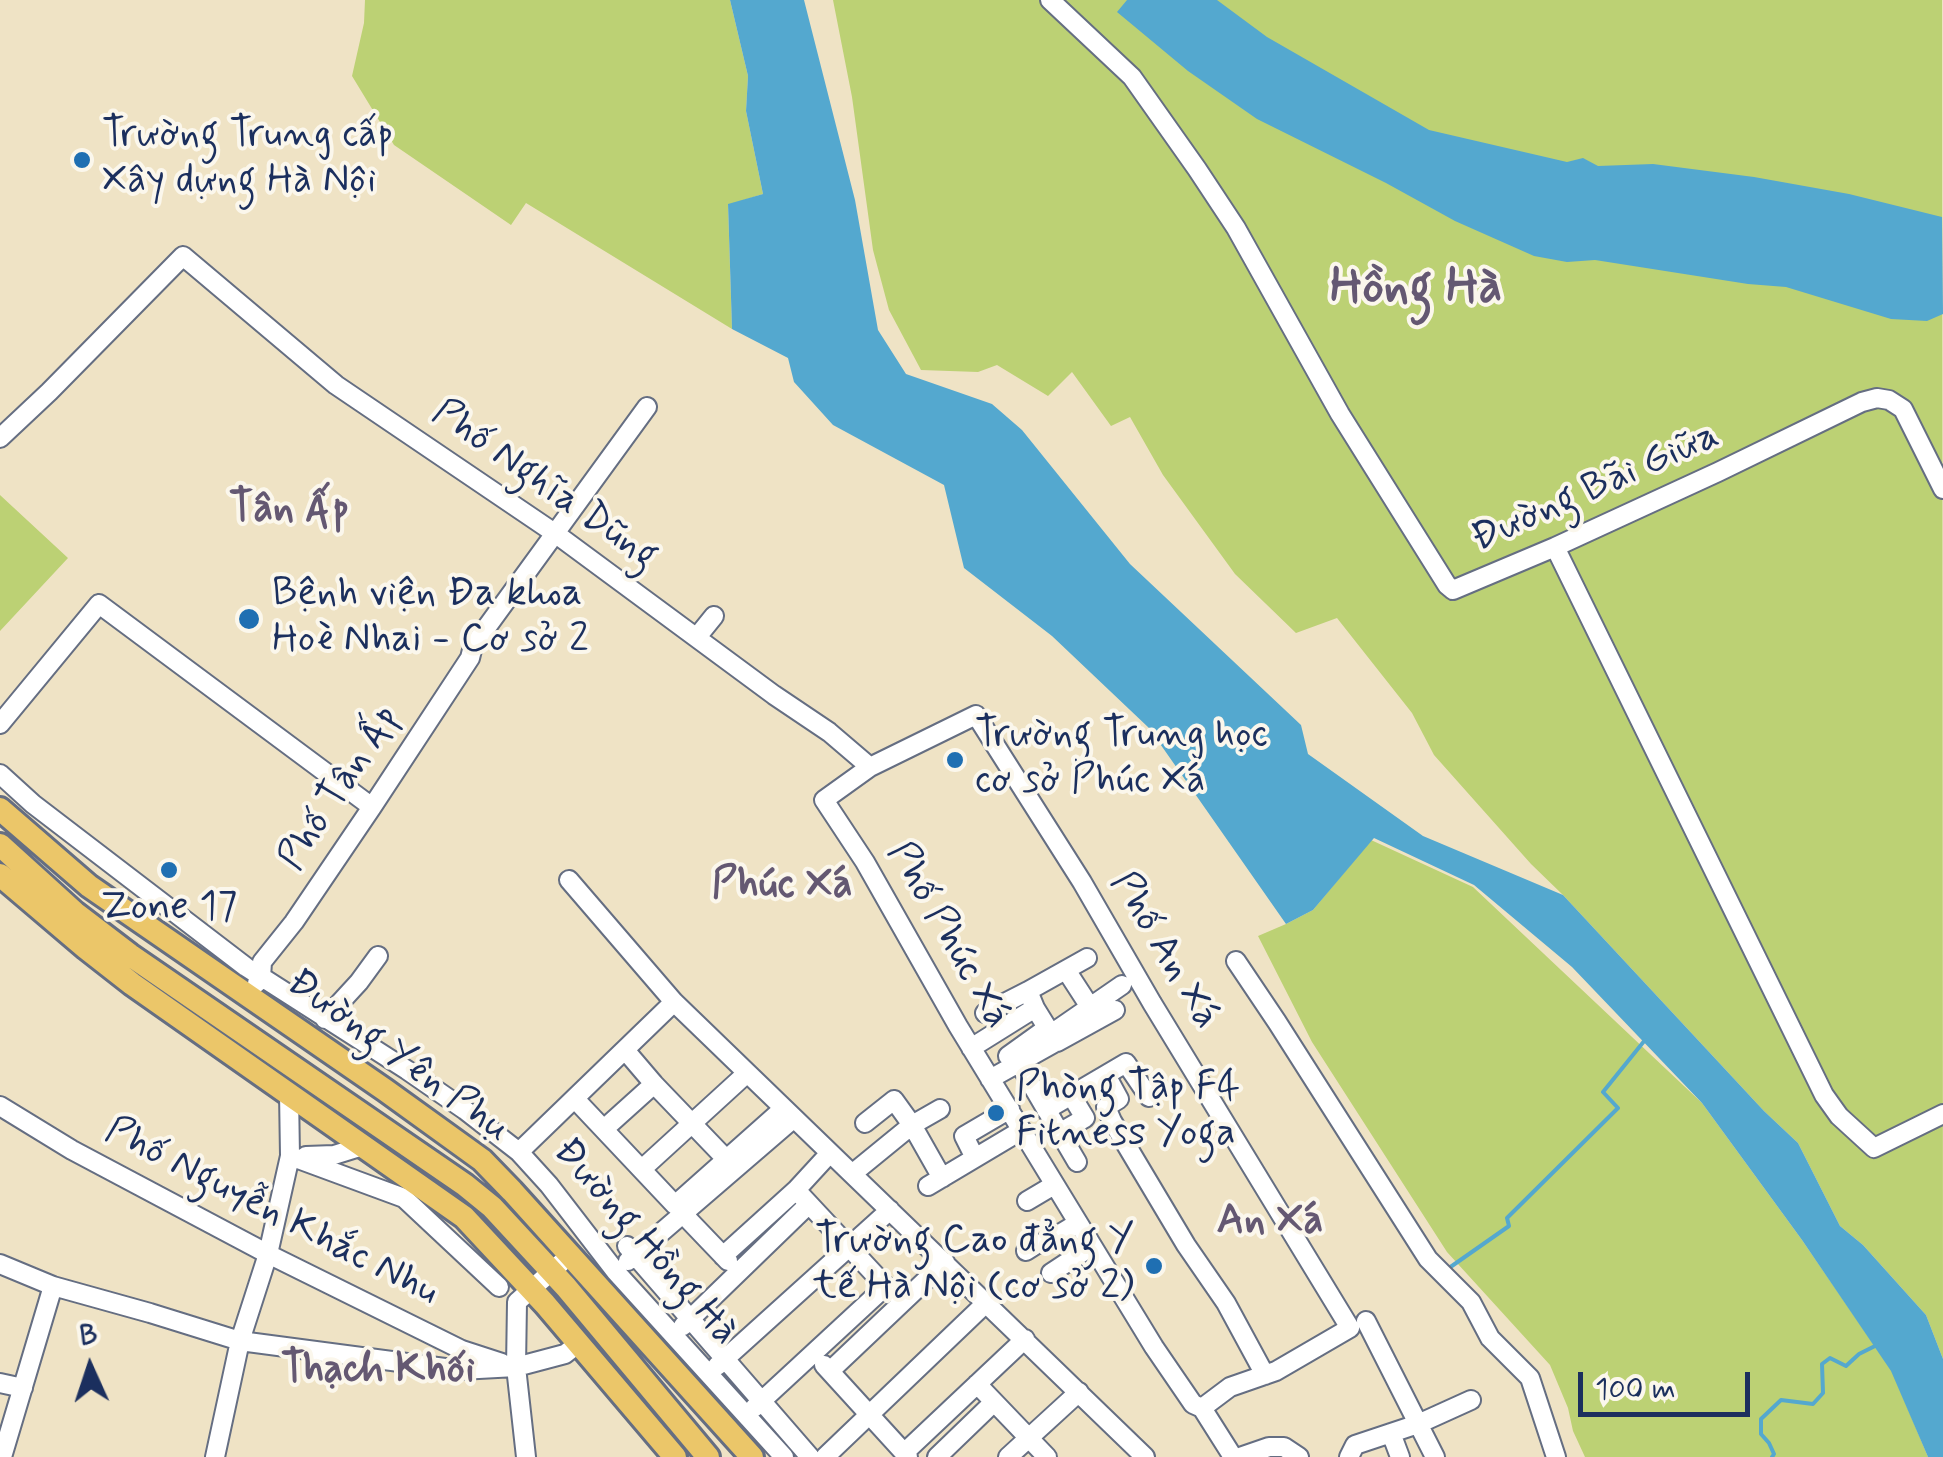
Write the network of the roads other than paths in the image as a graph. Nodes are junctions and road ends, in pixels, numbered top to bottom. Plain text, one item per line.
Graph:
1 (1050, 0) edge
2 (646, 407) dead end
3 (0, 438) edge
4 (1943, 489) edge
5 (556, 534) junction
6 (1556, 547) junction
7 (714, 616) dead end
8 (697, 637) junction
9 (0, 724) edge
10 (870, 767) junction
11 (0, 774) edge
12 (372, 807) junction
13 (0, 808) edge
14 (0, 845) edge
15 (0, 875) edge
16 (569, 880) dead end
17 (378, 956) dead end
18 (1086, 958) dead end
19 (1236, 961) dead end
20 (1066, 970) junction
21 (250, 978) junction
22 (1122, 986) dead end
23 (1032, 999) junction
24 (674, 1002) junction
25 (1090, 1007) junction
26 (1115, 1010) dead end
27 (985, 1013) dead end
28 (325, 1018) junction
29 (1052, 1035) junction
30 (971, 1048) junction
31 (625, 1050) junction
32 (1014, 1059) junction
33 (746, 1074) junction
34 (1106, 1074) junction
35 (990, 1079) junction
36 (654, 1084) junction
37 (289, 1093) junction
38 (1071, 1095) junction
39 (1148, 1097) dead end
40 (575, 1098) junction
41 (0, 1106) edge
42 (940, 1109) dead end
43 (1010, 1110) junction
44 (1046, 1110) junction
45 (788, 1114) junction
46 (1943, 1114) edge
47 (692, 1123) junction
48 (864, 1124) dead end
49 (912, 1125) junction
50 (604, 1129) junction
51 (1022, 1130) junction
52 (1060, 1133) junction
53 (363, 1146) junction
54 (520, 1152) junction
55 (830, 1153) junction
56 (290, 1156) junction
57 (975, 1158) junction
58 (727, 1160) junction
59 (642, 1169) junction
60 (852, 1174) junction
61 (1052, 1181) junction
62 (802, 1197) junction
63 (1028, 1201) dead end
64 (679, 1210) junction
65 (890, 1210) junction
66 (1078, 1223) junction
67 (1092, 1246) junction
68 (848, 1248) junction
69 (631, 1251) junction
70 (1026, 1251) dead end
71 (268, 1254) junction
72 (723, 1256) junction
73 (946, 1262) junction
74 (0, 1264) edge
75 (561, 1264) junction
76 (613, 1266) junction
77 (738, 1272) junction
78 (1052, 1272) dead end
79 (53, 1286) junction
80 (886, 1286) junction
81 (500, 1287) dead end
82 (532, 1289) junction
83 (986, 1302) junction
84 (902, 1303) junction
85 (690, 1320) junction
86 (1358, 1324) junction
87 (673, 1334) junction
88 (1025, 1339) junction
89 (240, 1342) junction
90 (579, 1343) junction
91 (462, 1350) junction
92 (813, 1354) junction
93 (725, 1359) junction
94 (516, 1367) junction
95 (460, 1370) junction
96 (830, 1372) junction
97 (709, 1373) junction
98 (1264, 1376) junction
99 (0, 1383) edge
100 (977, 1384) junction
101 (23, 1388) junction
102 (1079, 1392) junction
103 (1471, 1400) dead end
104 (762, 1401) junction
105 (994, 1402) junction
106 (1202, 1408) junction
107 (747, 1414) junction
108 (869, 1414) junction
109 (1418, 1424) junction
110 (1391, 1433) junction
111 (1028, 1438) junction
112 (1292, 1452) edge
113 (1135, 1453) edge
114 (906, 1455) edge
115 (2, 1457) edge
116 (215, 1457) edge
117 (526, 1457) edge
118 (675, 1457) edge
119 (708, 1457) edge
120 (752, 1457) edge
121 (784, 1457) edge
122 (810, 1457) edge
123 (825, 1457) edge
124 (937, 1457) edge
125 (1008, 1457) edge
126 (1046, 1457) edge
127 (1236, 1457) edge
128 (1349, 1457) edge
129 (1400, 1457) edge
130 (1436, 1457) edge
131 (1556, 1457) edge

1 - 6 street, Đường Bãi Giữa
2 - 5 street, Phố Tân Ấp
3 - 5 street, Phố Nghĩa Dũng
4 - 6 street, Đường Bãi Giữa
5 - 8 street, Phố Nghĩa Dũng
5 - 12 street, Phố Tân Ấp
6 - 46 street
7 - 8 street
8 - 10 street, Phố Nghĩa Dũng
9 - 12 street
10 - 30 street, Phố Phúc Xá
10 - 86 street, Phố An Xá
11 - 21 street, Đường Hồng Hà
12 - 21 street, Phố Tân Ấp
13 - 21 main road, Đường Yên Phụ
14 - 75 main road, Đường Yên Phụ
15 - 37 main road
16 - 24 street
17 - 28 street
18 - 20 street
19 - 131 street
20 - 23 street
20 - 25 street
21 - 28 street, Đường Hồng Hà
21 - 75 main road, Đường Yên Phụ
22 - 25 street
23 - 27 street
23 - 29 street
23 - 30 street
24 - 31 street
24 - 33 street
25 - 29 street
26 - 29 street
28 - 54 street, Đường Hồng Hà
29 - 32 street
30 - 35 street, Phố Phúc Xá
31 - 36 street
31 - 40 street
32 - 35 street
32 - 44 street
33 - 45 street
33 - 47 street
34 - 38 street
34 - 39 street
34 - 98 street
35 - 43 street, Phố Phúc Xá
36 - 47 street
36 - 50 street
37 - 53 main road
37 - 56 street
38 - 44 street
38 - 52 street
40 - 50 street
40 - 54 street
41 - 71 street, Phố Nguyễn Khắc Nhu
42 - 49 street
43 - 51 street, Phố Phúc Xá
43 - 57 street
44 - 52 street
45 - 55 street
45 - 58 street
45 - 64 street
47 - 58 street
47 - 59 street
48 - 49 street
49 - 57 street
49 - 60 street
50 - 59 street
51 - 57 street
51 - 61 street, Phố Phúc Xá
52 - 61 street
53 - 56 street
53 - 82 main road
54 - 76 street, Đường Hồng Hà
55 - 60 street
55 - 62 street
56 - 71 street
56 - 81 street
58 - 64 street
59 - 64 street
60 - 65 street
61 - 63 street
61 - 66 street, Phố Phúc Xá
62 - 68 street
62 - 72 street
62 - 77 street
64 - 69 street
64 - 72 street
65 - 68 street
65 - 73 street
66 - 67 street, Phố Phúc Xá
66 - 70 street
67 - 78 street
67 - 106 street, Phố Phúc Xá
68 - 80 street
68 - 93 street
69 - 76 street
69 - 85 street, Đường Hồng Hà
71 - 89 street
71 - 91 street, Phố Nguyễn Khắc Nhu
72 - 77 street
73 - 83 street
73 - 84 street
74 - 79 street
75 - 82 street
75 - 119 main road, Đường Yên Phụ
75 - 120 main road, Đường Yên Phụ
76 - 87 street, Đường Hồng Hà
77 - 85 street
79 - 89 street
79 - 101 street
80 - 84 street
80 - 92 street
82 - 90 main road
82 - 94 street
83 - 88 street
83 - 108 street
84 - 96 street
85 - 87 street
85 - 93 street, Đường Hồng Hà
86 - 98 street
86 - 109 street, Phố An Xá
87 - 97 street, Đường Hồng Hà
88 - 100 street
88 - 102 street
89 - 95 street
89 - 116 street
90 - 94 street
90 - 118 main road
91 - 94 street, Phố Nguyễn Khắc Nhu
91 - 95 street
92 - 96 street
92 - 104 street
93 - 97 street
93 - 104 street, Đường Hồng Hà
94 - 95 street
94 - 117 street
96 - 108 street
97 - 107 street, Đường Hồng Hà
98 - 106 street
99 - 101 street
100 - 105 street
100 - 114 street
101 - 115 street
102 - 111 street
102 - 113 street
103 - 109 street
104 - 107 street
104 - 122 street, Đường Hồng Hà
105 - 111 street
105 - 124 street
106 - 127 street, Phố Phúc Xá
107 - 121 street, Đường Hồng Hà
108 - 114 street
108 - 123 street
109 - 110 street
109 - 130 street, Phố An Xá
110 - 128 street
110 - 129 street
111 - 125 street
111 - 126 street
112 - 127 street

